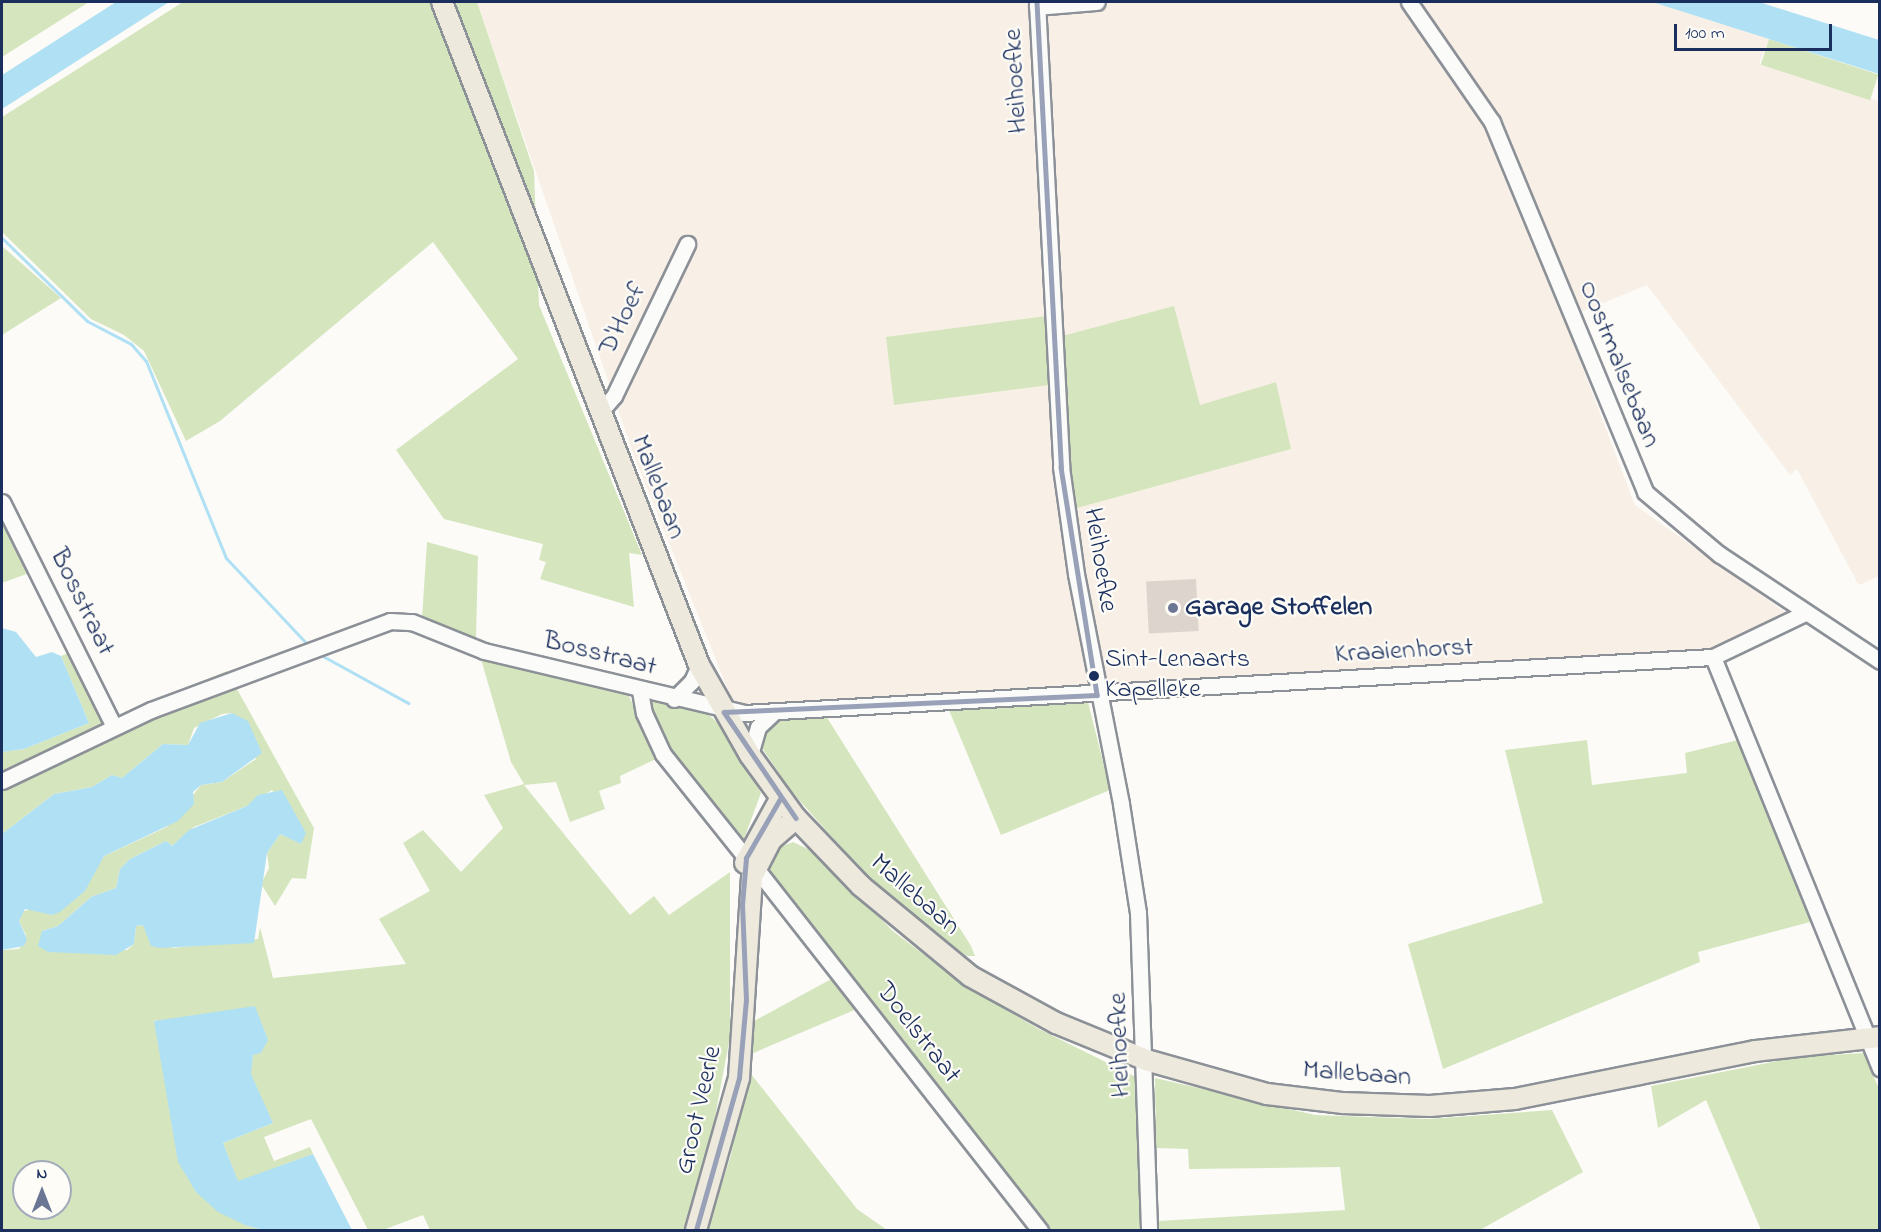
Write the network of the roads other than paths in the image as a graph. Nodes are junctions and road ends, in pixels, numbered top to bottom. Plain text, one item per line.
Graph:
1 (442, 2) edge
2 (1097, 2) edge
3 (1409, 2) edge
4 (1037, 4) edge
5 (687, 244) dead end
6 (600, 412) junction
7 (2, 502) edge
8 (1805, 613) junction
9 (1713, 657) junction
10 (1880, 661) edge
11 (699, 664) junction
12 (640, 691) junction
13 (1097, 695) junction
14 (674, 699) junction
15 (775, 711) junction
16 (724, 712) junction
17 (114, 727) junction
18 (750, 755) junction
19 (2, 781) edge
20 (780, 799) junction
21 (796, 818) junction
22 (751, 862) junction
23 (1873, 1037) edge
24 (1146, 1060) junction
25 (1880, 1068) edge
26 (696, 1230) edge
27 (1040, 1230) edge
28 (1149, 1230) edge

1 - 6 main road, Mallebaan
2 - 4 street
3 - 8 street, Oostmalsebaan
4 - 13 street, Heihoefke
5 - 6 street, D'Hoef
6 - 11 main road, Mallebaan
7 - 17 street, Bosstraat
8 - 9 street, Kraaienhorst
8 - 10 street, Oostmalsebaan
9 - 13 street, Kraaienhorst
9 - 23 street
11 - 14 street
11 - 16 main road, Mallebaan
12 - 14 street, Bosstraat
12 - 17 street, Bosstraat
12 - 22 street, Doelstraat
13 - 15 street, Bosstraat
13 - 24 street, Heihoefke
14 - 16 street, Bosstraat
15 - 16 street, Bosstraat
15 - 18 street
16 - 18 main road, Mallebaan
17 - 19 street, Bosstraat
18 - 20 main road, Mallebaan
20 - 21 main road, Mallebaan
20 - 22 main road, Groot Veerle
21 - 22 main road, Groot Veerle
21 - 24 main road, Mallebaan
22 - 26 main road, Groot Veerle
22 - 27 street, Doelstraat
23 - 24 main road, Mallebaan
23 - 25 street
24 - 28 street, Heihoefke

